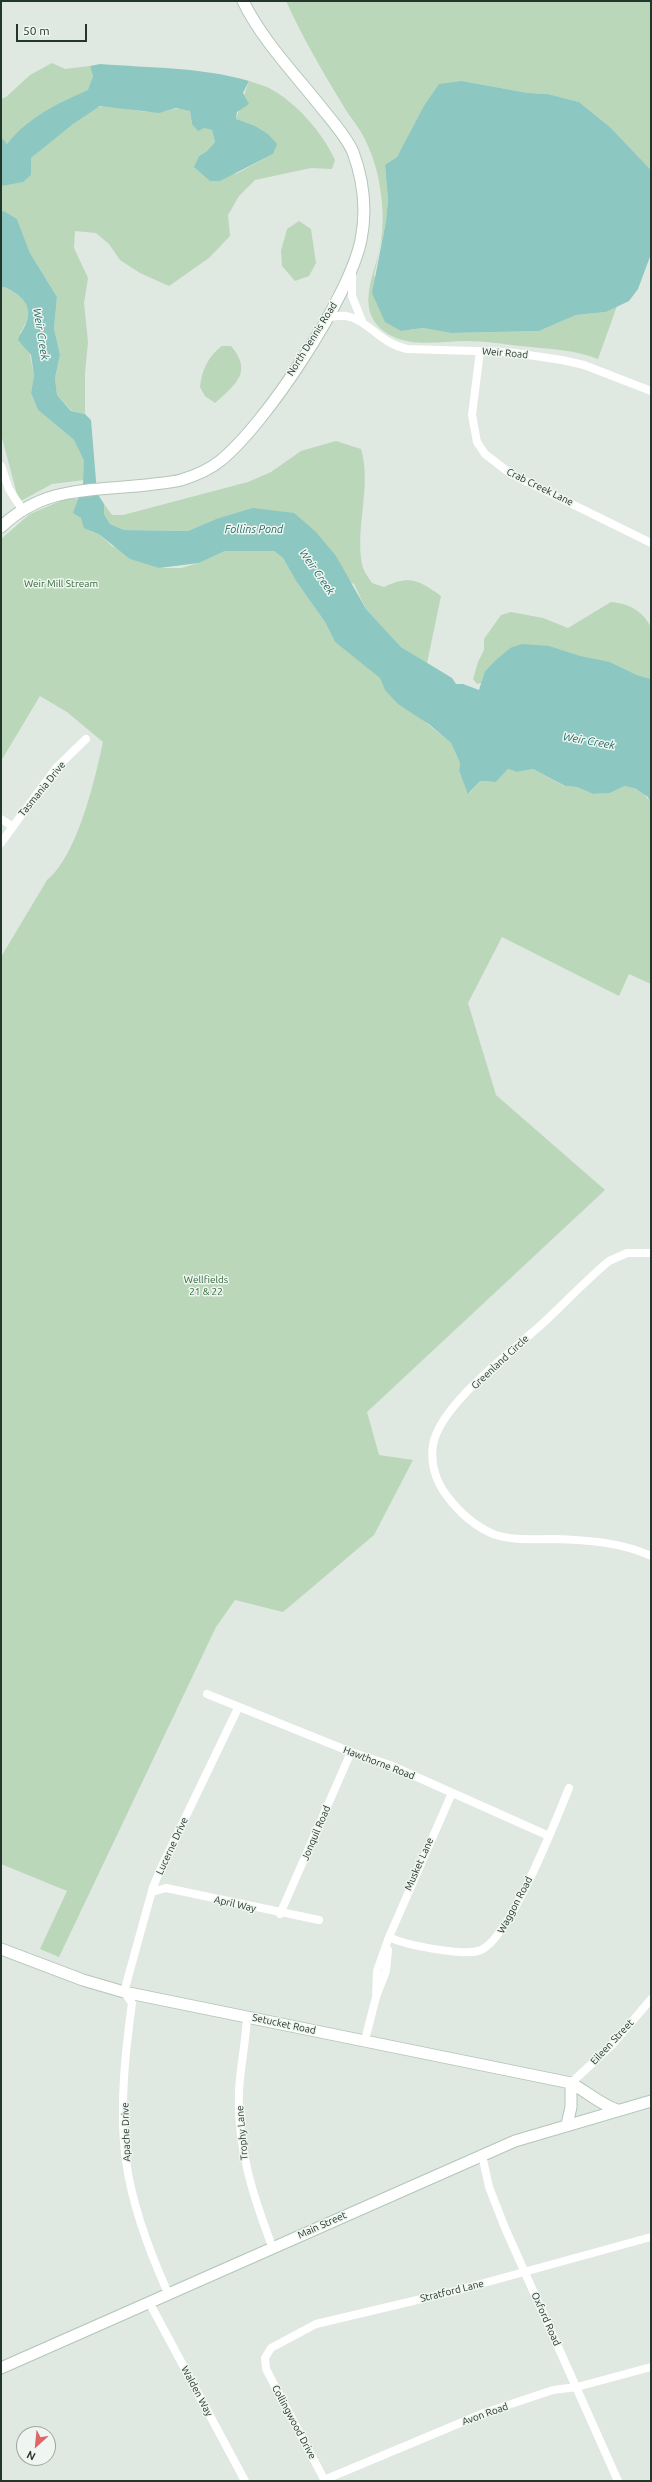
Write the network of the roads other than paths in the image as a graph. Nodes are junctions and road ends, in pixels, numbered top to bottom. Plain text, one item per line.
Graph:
1 (243, 1) edge
2 (352, 269) junction
3 (326, 320) junction
4 (362, 321) junction
5 (480, 351) junction
6 (651, 391) edge
7 (1, 466) edge
8 (22, 509) junction
9 (1, 527) edge
10 (651, 543) edge
11 (86, 739) dead end
12 (1, 818) edge
13 (12, 826) junction
14 (1, 843) edge
15 (651, 1254) edge
16 (651, 1556) edge
17 (207, 1694) dead end
18 (238, 1708) junction
19 (351, 1752) junction
20 (569, 1788) dead end
21 (452, 1793) junction
22 (549, 1836) junction
23 (152, 1892) junction
24 (280, 1914) junction
25 (318, 1920) dead end
26 (389, 1937) junction
27 (1, 1950) edge
28 (124, 1992) junction
29 (651, 1999) edge
30 (248, 2016) junction
31 (365, 2040) junction
32 (571, 2083) junction
33 (651, 2101) edge
34 (617, 2110) junction
35 (567, 2124) junction
36 (482, 2155) junction
37 (651, 2237) edge
38 (272, 2246) junction
39 (525, 2272) junction
40 (168, 2293) junction
41 (150, 2302) junction
42 (265, 2361) joint
43 (651, 2367) edge
44 (1, 2368) edge
45 (577, 2387) junction
46 (245, 2481) edge
47 (325, 2481) edge
48 (618, 2481) edge

1 - 2 main road, North Dennis Road
2 - 3 main road, North Dennis Road
2 - 4 street, Weir Road
3 - 4 street, Weir Road
3 - 8 main road, North Dennis Road
4 - 5 street, Weir Road
5 - 6 street, Weir Road
5 - 10 street, Crab Creek Lane
7 - 8 street
8 - 9 main road, North Dennis Road
11 - 13 street, Tasmania Drive
12 - 13 street
13 - 14 street, Tasmania Drive
15 - 16 street, Greenland Circle
17 - 18 street, Hawthorne Road
18 - 19 street, Hawthorne Road
18 - 23 street, Lucerne Drive
19 - 21 street, Hawthorne Road
19 - 24 street, Jonquil Road
20 - 22 street, Waggon Road
21 - 22 street, Hawthorne Road
21 - 26 street, Musket Lane
22 - 26 street, Waggon Road
23 - 24 street, April Way
23 - 28 street, Lucerne Drive
24 - 25 street, April Way
26 - 31 street, Musket Lane
27 - 28 main road, Setucket Road
28 - 30 main road, Setucket Road
28 - 40 street, Apache Drive
29 - 32 street, Eileen Street
30 - 31 main road, Setucket Road
30 - 38 street, Trophy Lane
31 - 32 main road, Setucket Road
32 - 34 main road, Setucket Road
32 - 35 main road
33 - 34 main road, Main Street
34 - 35 main road, Main Street
35 - 36 main road, Main Street
36 - 38 main road, Main Street
36 - 39 street, Oxford Road
37 - 39 street, Stratford Lane
38 - 40 main road, Main Street
39 - 42 street, Stratford Lane
39 - 45 street, Oxford Road
40 - 41 main road, Main Street
41 - 44 main road, Main Street
41 - 46 street, Walden Way
42 - 47 street, Collingwood Drive
43 - 45 street, Avon Road
45 - 47 street, Avon Road
45 - 48 street, Oxford Road

